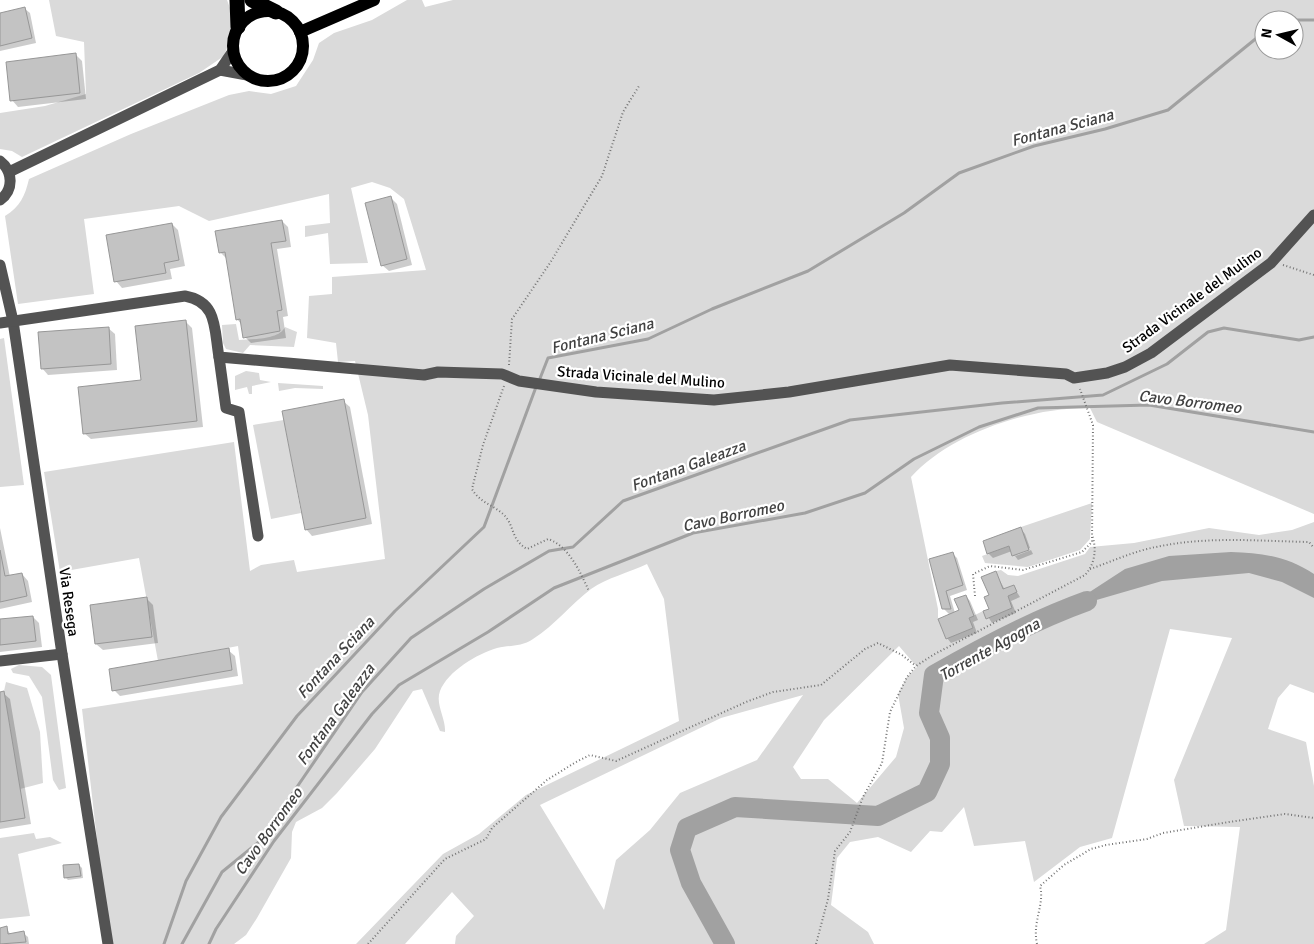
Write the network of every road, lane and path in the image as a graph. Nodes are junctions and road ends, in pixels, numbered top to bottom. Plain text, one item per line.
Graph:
1 (237, 0) edge
2 (252, 0) edge
3 (374, 0) edge
4 (276, 12) junction
5 (238, 27) junction
6 (300, 32) junction
7 (233, 51) junction
8 (220, 70) junction
9 (247, 75) junction
10 (639, 86) dead end
11 (0, 161) edge
12 (9, 172) junction
13 (0, 200) edge
14 (1314, 214) edge
15 (1271, 263) junction
16 (0, 265) edge
17 (1314, 275) edge
18 (13, 321) junction
19 (0, 323) edge
20 (219, 357) junction
21 (506, 377) junction
22 (1081, 391) dead end
23 (1092, 535) junction
24 (258, 536) dead end
25 (1314, 548) edge
26 (1090, 570) junction
27 (589, 591) dead end
28 (975, 596) dead end
29 (62, 654) junction
30 (0, 661) edge
31 (916, 666) junction
32 (1314, 818) edge
33 (108, 944) edge
34 (368, 944) edge
35 (816, 944) edge
36 (1037, 944) edge

1 - 5 highway
2 - 4 highway
3 - 6 main road
4 - 5 main road
4 - 6 main road
5 - 7 main road
6 - 9 main road
7 - 8 street
7 - 9 main road
8 - 9 street
8 - 12 street
10 - 21 path
11 - 12 street
12 - 13 street
14 - 15 street, Strada Vicinale del Mulino
15 - 17 path
15 - 21 street, Strada Vicinale del Mulino
16 - 18 street, Via Resega
18 - 19 street
18 - 20 street
18 - 29 street, Via Resega
20 - 21 street, Strada Vicinale del Mulino
20 - 24 street
21 - 27 path
22 - 23 path
23 - 26 path
23 - 28 path
25 - 26 path
26 - 31 path
29 - 30 street
29 - 33 street, Via Resega
31 - 34 path
31 - 35 path
32 - 36 path

